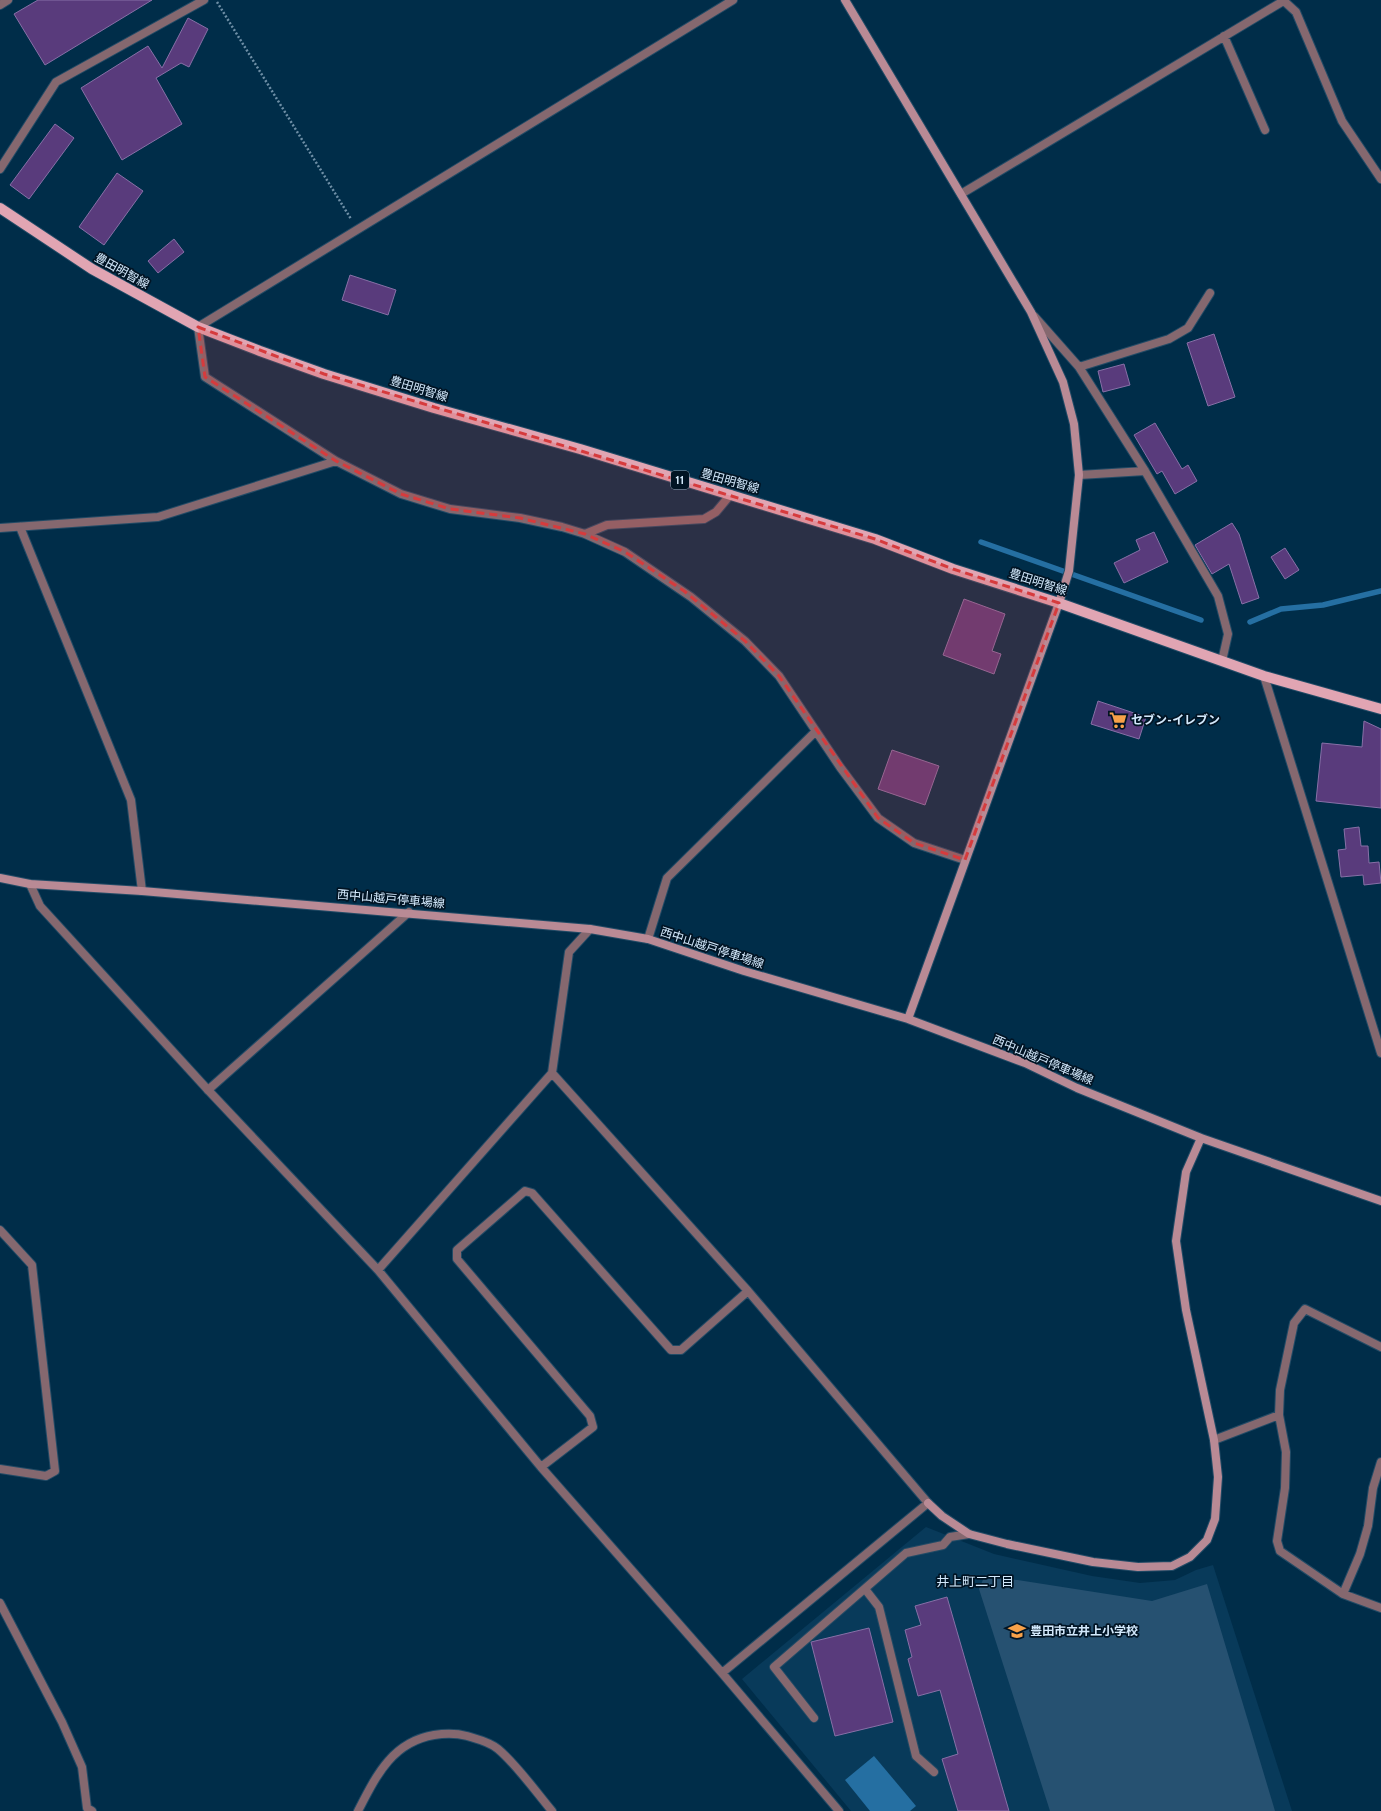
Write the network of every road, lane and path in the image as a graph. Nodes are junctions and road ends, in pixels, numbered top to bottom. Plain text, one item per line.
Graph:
1 (8, 0) edge
2 (204, 0) edge
3 (216, 0) edge
4 (733, 0) edge
5 (845, 0) edge
6 (1285, 0) edge
7 (0, 5) edge
8 (1224, 36) junction
9 (1265, 130) dead end
10 (0, 169) edge
11 (1381, 179) edge
12 (961, 194) junction
13 (0, 208) edge
14 (358, 230) junction
15 (1210, 293) dead end
16 (1031, 312) junction
17 (198, 327) junction
18 (1079, 367) junction
19 (336, 460) junction
20 (1145, 471) junction
21 (1079, 475) junction
22 (731, 494) junction
23 (20, 527) junction
24 (0, 528) edge
25 (585, 534) junction
26 (1059, 603) junction
27 (1222, 661) junction
28 (1264, 676) junction
29 (1381, 709) edge
30 (816, 731) junction
31 (965, 860) junction
32 (0, 878) edge
33 (30, 884) junction
34 (142, 891) junction
35 (409, 912) junction
36 (590, 929) junction
37 (648, 939) junction
38 (908, 1020) junction
39 (1381, 1053) edge
40 (552, 1073) junction
41 (208, 1090) junction
42 (1201, 1138) junction
43 (1381, 1201) edge
44 (0, 1230) edge
45 (378, 1270) junction
46 (748, 1291) junction
47 (1381, 1347) edge
48 (1279, 1415) junction
49 (1214, 1440) junction
50 (1381, 1462) edge
51 (541, 1467) junction
52 (0, 1469) edge
53 (928, 1503) junction
54 (969, 1534) junction
55 (865, 1589) junction
56 (1342, 1594) junction
57 (0, 1602) edge
58 (1381, 1608) edge
59 (722, 1673) junction
60 (814, 1718) dead end
61 (934, 1772) dead end
62 (92, 1811) edge
63 (358, 1811) edge
64 (552, 1811) edge
65 (839, 1811) edge

1 - 7 street
2 - 10 street
3 - 14 path
4 - 14 street
5 - 12 street
6 - 8 street
6 - 11 street
8 - 9 street
8 - 12 street
12 - 16 street
13 - 17 main road, 豊田明智線 / 11
14 - 17 street
15 - 18 street
16 - 18 street
16 - 21 street
17 - 19 street
17 - 22 main road, 豊田明智線 / 11
18 - 20 street
19 - 23 street
19 - 25 street
20 - 21 street
20 - 27 street
21 - 26 street
22 - 25 street
22 - 26 main road, 豊田明智線 / 11
23 - 24 street
23 - 34 street
25 - 30 street
26 - 27 main road, 豊田明智線 / 11
26 - 31 street
27 - 28 main road, 豊田明智線 / 11
28 - 29 main road, 豊田明智線 / 11
28 - 39 street
30 - 31 street
30 - 37 street
31 - 38 street
32 - 33 street, 西中山越戸停車場線
33 - 34 street, 西中山越戸停車場線
33 - 41 street
34 - 35 street, 西中山越戸停車場線
35 - 36 street, 西中山越戸停車場線
35 - 41 street
36 - 37 street, 西中山越戸停車場線
36 - 40 street
37 - 38 street, 西中山越戸停車場線
38 - 42 street, 西中山越戸停車場線
40 - 45 street
40 - 46 street
41 - 45 street
42 - 43 street, 西中山越戸停車場線
42 - 49 street
44 - 52 street
45 - 51 street
46 - 51 street
46 - 53 street
47 - 48 street
48 - 49 street
48 - 56 street
49 - 54 street
50 - 56 street
51 - 59 street
53 - 54 street
53 - 59 street
54 - 55 street
55 - 60 street
55 - 61 street
56 - 58 street
57 - 62 street
59 - 65 street
63 - 64 street

